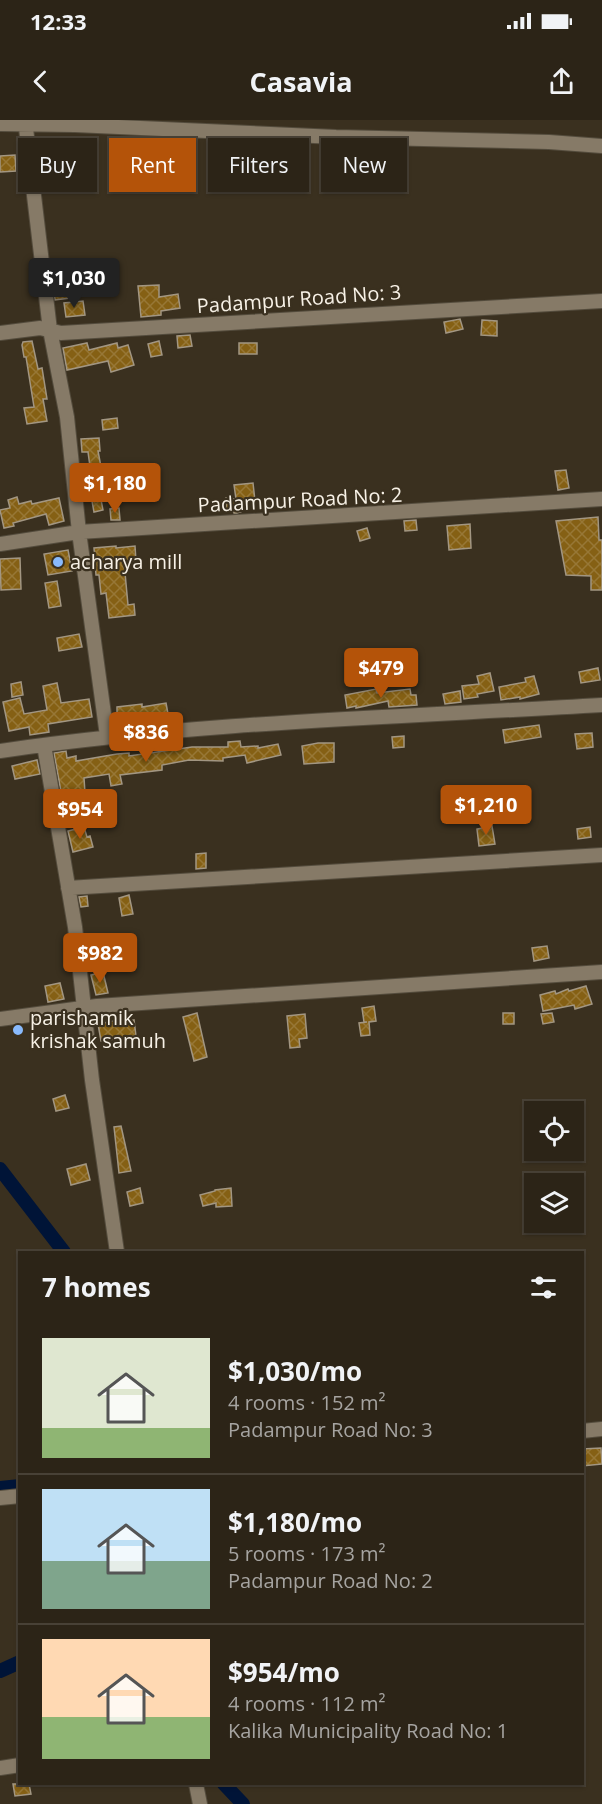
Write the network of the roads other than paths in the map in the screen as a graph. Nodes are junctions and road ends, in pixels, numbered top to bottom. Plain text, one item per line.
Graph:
1 (25, 123) edge
2 (0, 124) edge
3 (602, 146) edge
4 (602, 301) edge
5 (50, 330) junction
6 (0, 333) edge
7 (602, 499) edge
8 (79, 532) junction
9 (0, 544) edge
10 (602, 705) edge
11 (107, 736) junction
12 (44, 745) junction
13 (0, 751) edge
14 (602, 855) edge
15 (68, 888) junction
16 (602, 972) edge
17 (85, 1007) junction
18 (0, 1019) edge
19 (117, 1251) edge
20 (602, 1429) edge
21 (584, 1431) edge
22 (18, 1496) edge
23 (0, 1498) edge
24 (18, 1765) edge
25 (0, 1768) edge
26 (196, 1785) edge
27 (200, 1804) edge

1 - 2 street
1 - 3 street
1 - 5 street
4 - 5 street, Padampur Road No: 3
5 - 6 street, Padampur Road No: 3
5 - 8 street
7 - 8 street, Padampur Road No: 2
8 - 9 street, Padampur Road No: 2
8 - 11 street
10 - 11 street
11 - 12 street
12 - 13 street
12 - 15 street
14 - 15 street
15 - 17 street
16 - 17 street
17 - 18 street
17 - 19 street
20 - 21 street
22 - 23 street
24 - 25 street
26 - 27 street

